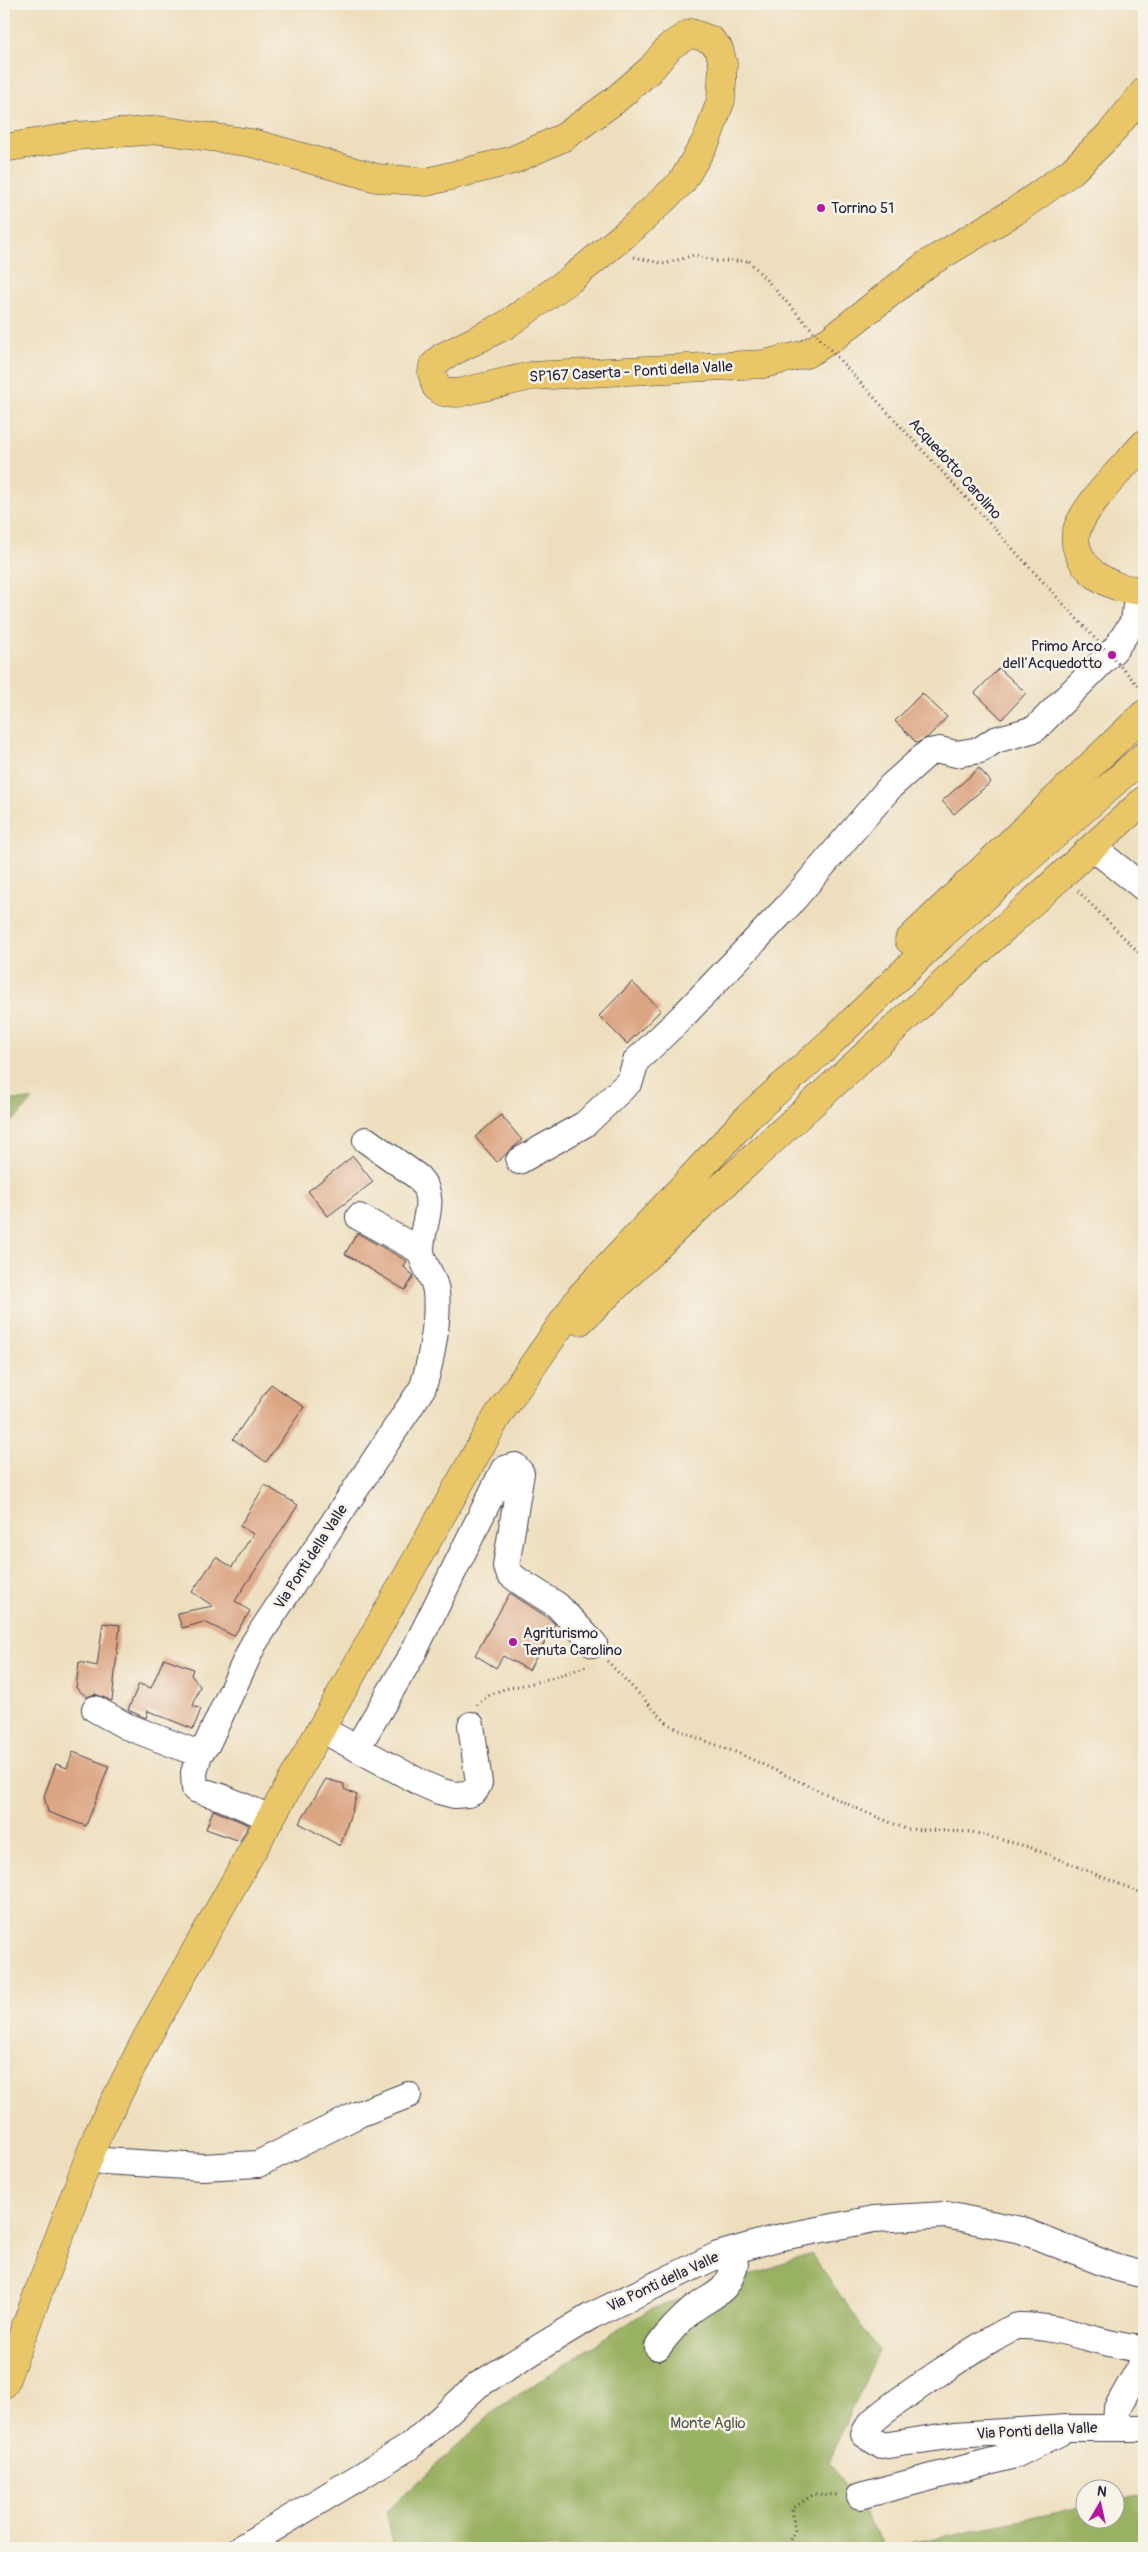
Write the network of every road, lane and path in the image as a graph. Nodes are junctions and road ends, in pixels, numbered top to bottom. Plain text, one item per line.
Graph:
1 (1144, 92) edge
2 (4, 148) edge
3 (606, 252) junction
4 (1144, 444) edge
5 (1141, 589) edge
6 (1144, 692) edge
7 (1144, 714) edge
8 (1144, 756) edge
9 (1144, 800) edge
10 (1092, 847) junction
11 (1061, 875) junction
12 (1144, 888) edge
13 (1144, 958) edge
14 (748, 1117) junction
15 (366, 1140) dead end
16 (519, 1161) dead end
17 (359, 1217) dead end
18 (421, 1251) junction
19 (534, 1365) junction
20 (594, 1657) junction
21 (95, 1710) dead end
22 (471, 1725) joint
23 (321, 1729) junction
24 (357, 1748) junction
25 (199, 1754) junction
26 (271, 1818) junction
27 (1144, 1894) edge
28 (408, 2094) dead end
29 (88, 2160) junction
30 (718, 2255) junction
31 (1144, 2275) edge
32 (658, 2347) dead end
33 (1144, 2349) edge
34 (1144, 2360) edge
35 (4, 2384) edge
36 (1116, 2427) junction
37 (1068, 2428) junction
38 (1144, 2428) edge
39 (860, 2496) joint
40 (241, 2548) edge
41 (785, 2548) edge

1 - 3 main road, SP167 Caserta - Ponti della Valle
2 - 3 main road, SP167 Caserta - Ponti della Valle
3 - 6 path, Acquedotto Carolino, bridge
4 - 5 main road
5 - 16 street
7 - 14 main road
8 - 14 main road
9 - 10 main road
10 - 11 main road
10 - 12 street
11 - 13 path
11 - 19 main road
14 - 19 main road
15 - 18 street
17 - 18 street
18 - 25 street, Via Ponti della Valle
19 - 23 main road
20 - 22 path
20 - 24 street
20 - 27 path
21 - 25 street
22 - 24 street
23 - 24 street
23 - 26 main road
25 - 26 street, Via Ponti della Valle
26 - 29 main road
28 - 29 street
29 - 35 main road
30 - 31 street, Via Ponti della Valle
30 - 32 street
30 - 40 street, Via Ponti della Valle
33 - 37 street, Via Ponti della Valle
34 - 36 street, Via Ponti della Valle
36 - 37 street, Via Ponti della Valle
36 - 38 street, Via Ponti della Valle
37 - 39 street
39 - 41 path

